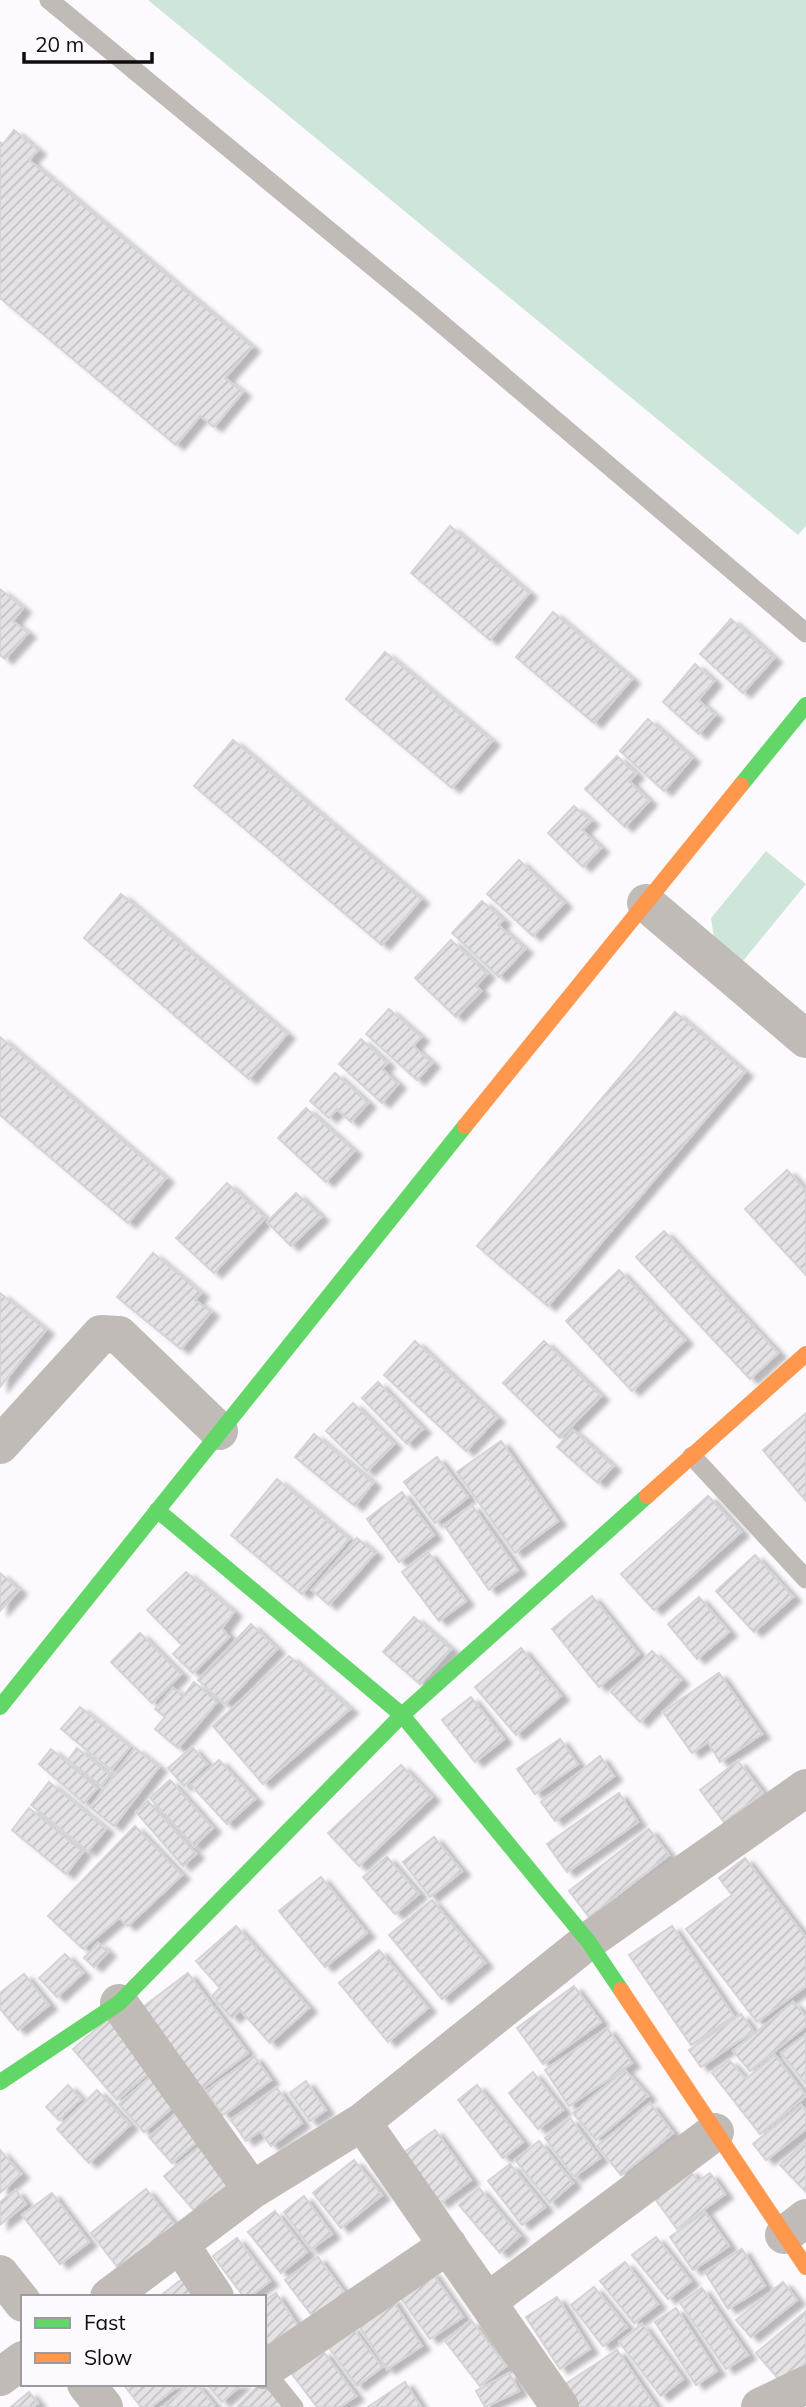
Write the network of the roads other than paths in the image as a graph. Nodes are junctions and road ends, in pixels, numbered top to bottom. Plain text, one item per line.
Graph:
1 (49, 0) edge
2 (806, 633) edge
3 (806, 705) edge
4 (646, 903) junction
5 (806, 1039) edge
6 (806, 1354) edge
7 (219, 1431) junction
8 (0, 1445) edge
9 (692, 1456) junction
10 (157, 1510) junction
11 (806, 1579) edge
12 (0, 1707) edge
13 (402, 1715) junction
14 (806, 1788) edge
15 (588, 1941) junction
16 (119, 2003) junction
17 (0, 2082) edge
18 (362, 2122) junction
19 (715, 2132) junction
20 (251, 2190) junction
21 (795, 2226) edge
22 (180, 2244) junction
23 (448, 2245) junction
24 (806, 2267) edge
25 (0, 2274) edge
26 (112, 2295) edge
27 (214, 2295) edge
28 (21, 2300) edge
29 (487, 2302) junction
30 (21, 2361) edge
31 (266, 2369) edge
32 (266, 2372) edge
33 (0, 2377) edge
34 (806, 2385) edge
35 (88, 2386) edge
36 (104, 2407) edge
37 (294, 2407) edge
38 (560, 2407) edge
39 (760, 2407) edge

1 - 2 lane
3 - 4 street
4 - 5 street
4 - 7 street
6 - 9 street
7 - 8 street
7 - 10 street
9 - 11 lane
9 - 13 street
10 - 12 street
10 - 13 street
13 - 15 street
13 - 16 street
14 - 15 street
15 - 18 street
15 - 19 street
16 - 17 street
16 - 20 street
18 - 20 street
18 - 23 street
19 - 21 street
19 - 29 street
20 - 22 street
21 - 24 street
22 - 26 street
22 - 27 street
23 - 29 street
23 - 31 street
25 - 28 street
29 - 38 street
30 - 33 street
32 - 37 lane
34 - 39 street
35 - 36 street

